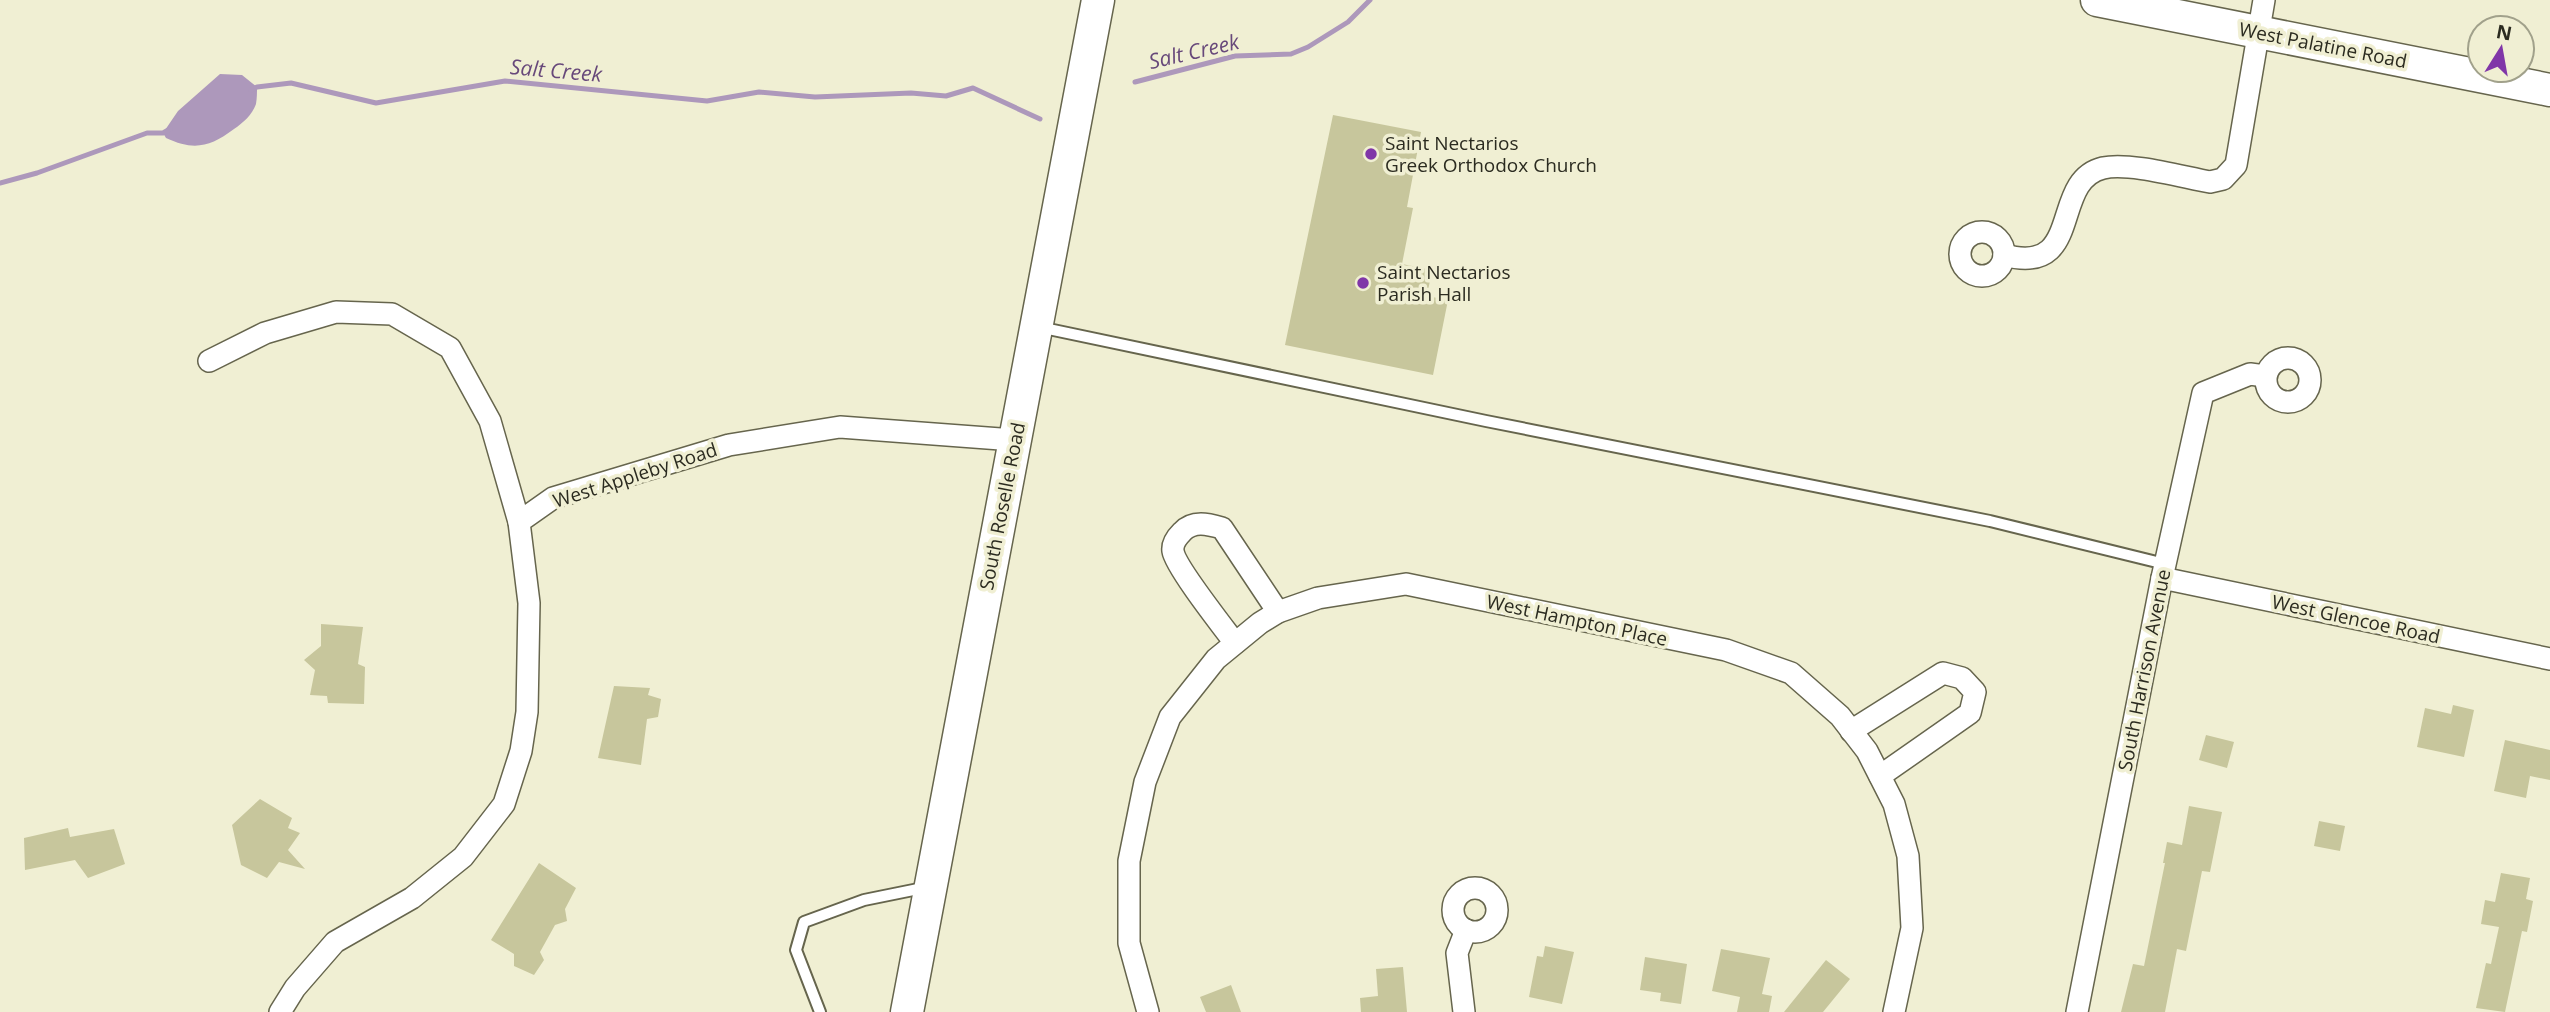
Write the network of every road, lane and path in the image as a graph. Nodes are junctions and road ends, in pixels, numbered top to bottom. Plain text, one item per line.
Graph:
1 (1098, 0) edge
2 (2097, 0) edge
3 (2264, 0) edge
4 (2259, 33) junction
5 (2550, 90) edge
6 (2004, 255) dead end
7 (1036, 326) junction
8 (209, 361) dead end
9 (2265, 376) dead end
10 (1014, 440) junction
11 (519, 522) junction
12 (2164, 571) junction
13 (1279, 612) junction
14 (1235, 643) junction
15 (2550, 659) edge
16 (1852, 731) junction
17 (1880, 776) junction
18 (930, 886) junction
19 (1466, 930) dead end
20 (280, 1012) edge
21 (820, 1012) edge
22 (907, 1012) edge
23 (1148, 1012) edge
24 (1464, 1012) edge
25 (1894, 1012) edge
26 (2077, 1012) edge

1 - 7 main road, South Roselle Road
2 - 4 main road, West Palatine Road
3 - 4 street
4 - 5 main road, West Palatine Road
4 - 6 street
7 - 10 main road, South Roselle Road
7 - 12 lane
8 - 11 street
9 - 12 street, South Harrison Avenue
10 - 11 street, West Appleby Road
10 - 18 main road, South Roselle Road
11 - 20 street
12 - 15 street, West Glencoe Road
12 - 26 street, South Harrison Avenue
13 - 14 street, West Hampton Place
13 - 14 street
13 - 16 street, West Hampton Place
14 - 23 street, West Hampton Place
16 - 17 street, West Hampton Place
16 - 17 street
17 - 25 street, West Hampton Place
18 - 21 lane
18 - 22 main road, South Roselle Road
19 - 24 street

